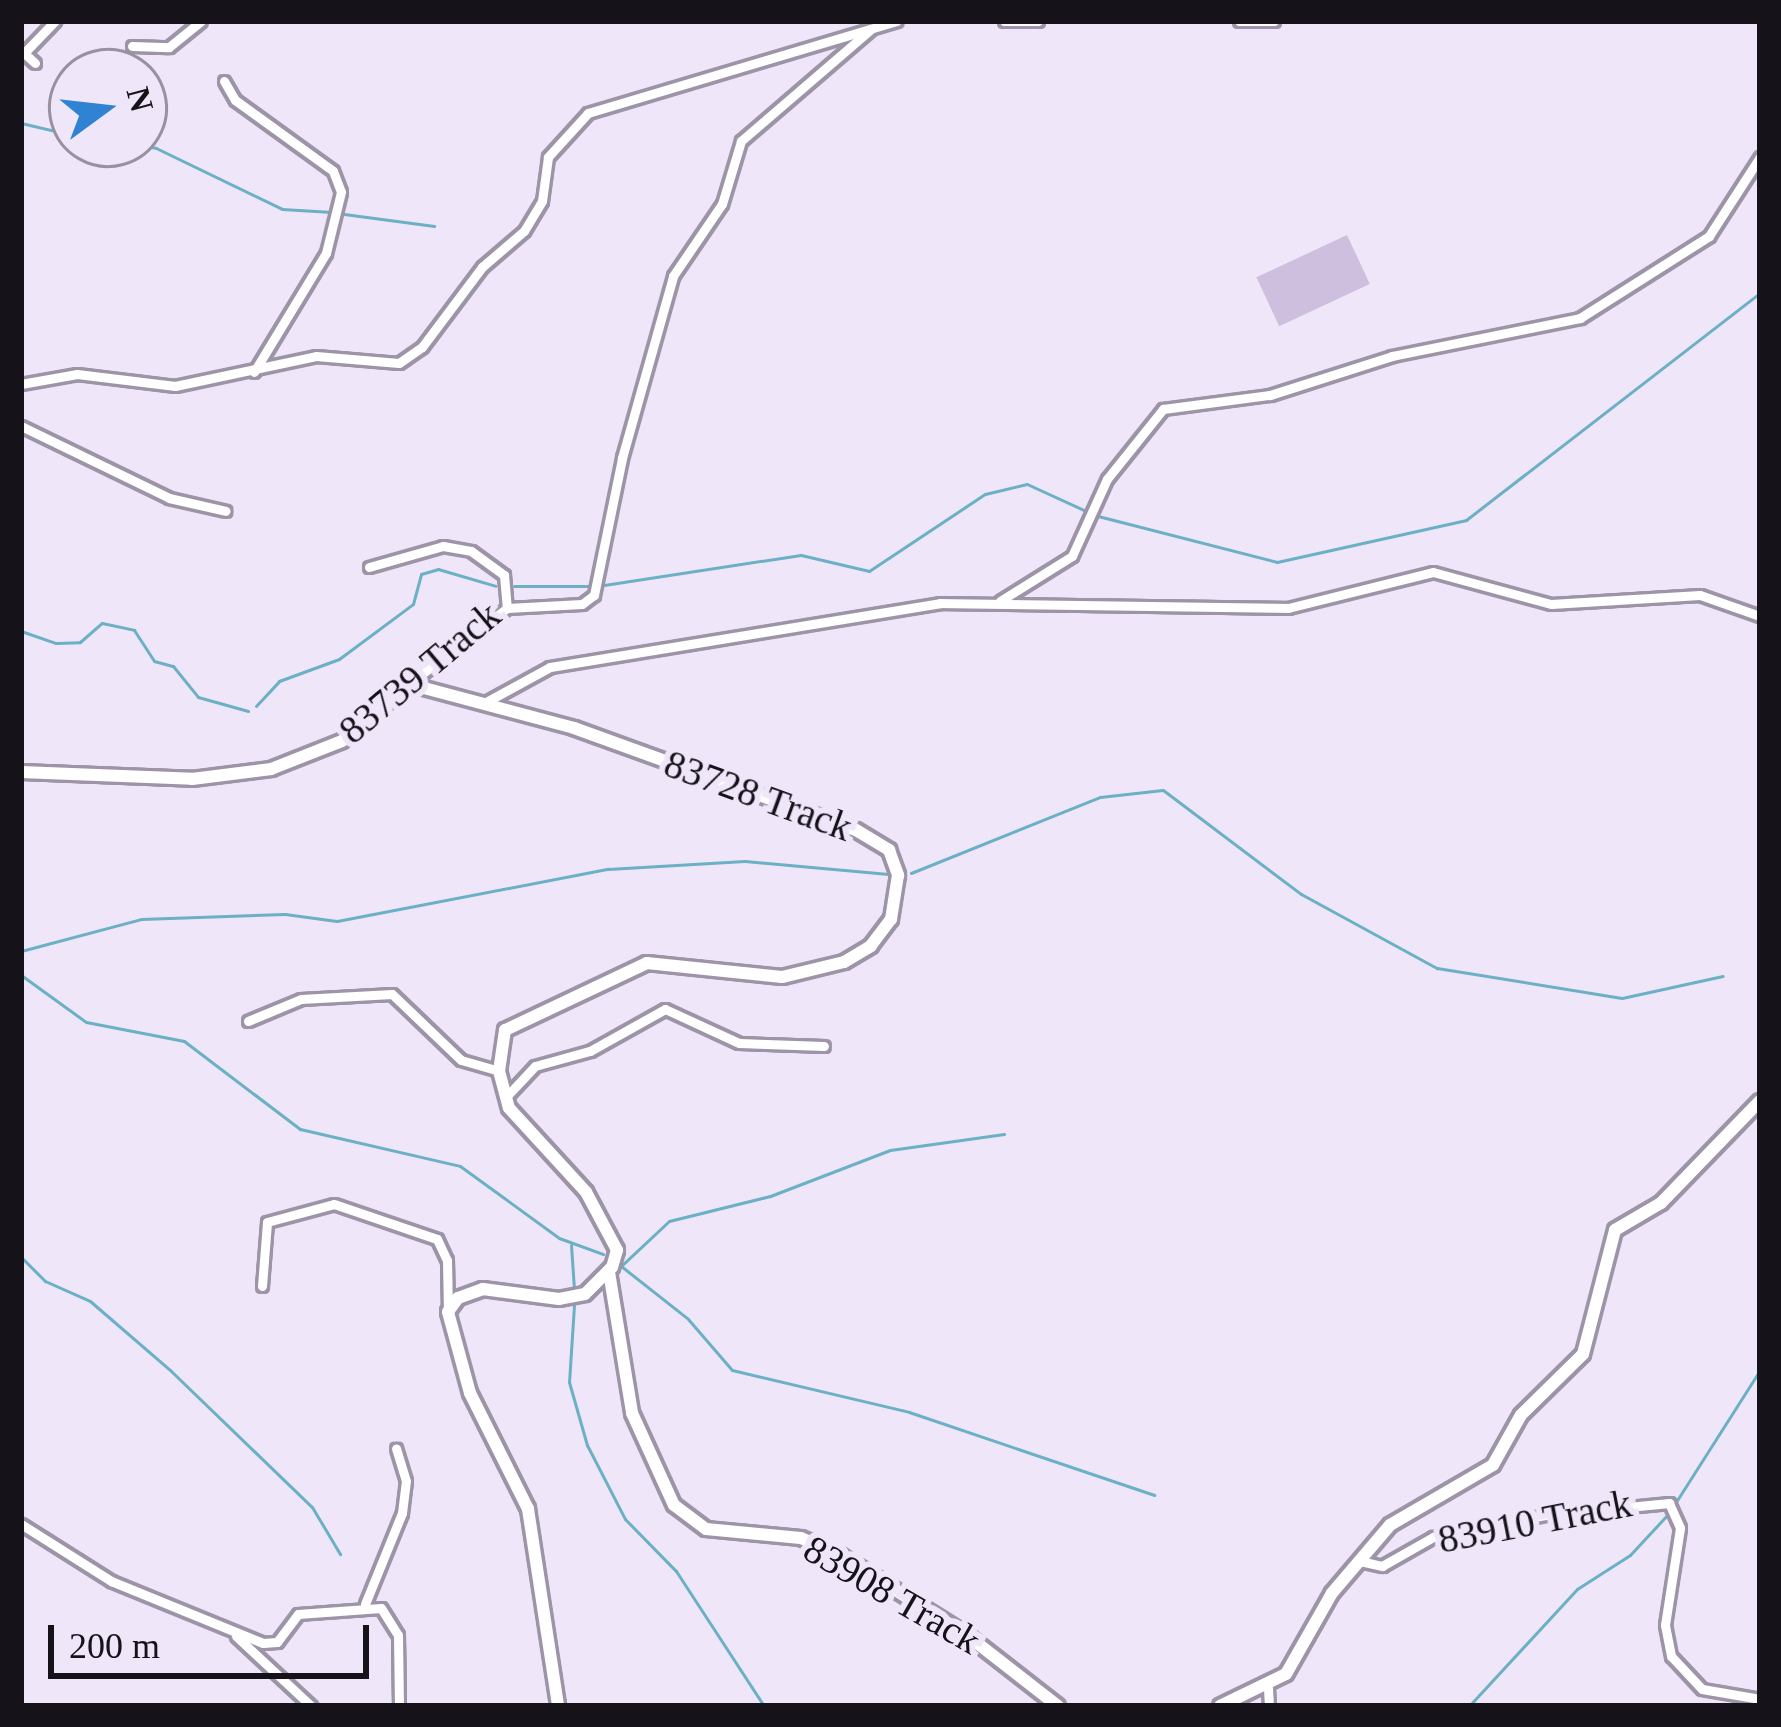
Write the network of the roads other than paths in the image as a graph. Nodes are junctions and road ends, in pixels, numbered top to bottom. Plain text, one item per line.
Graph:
1 (56, 21) edge
2 (202, 21) edge
3 (897, 21) edge
4 (1004, 21) edge
5 (1038, 21) edge
6 (1239, 21) edge
7 (1274, 21) edge
8 (872, 28) junction
9 (132, 46) dead end
10 (35, 63) dead end
11 (224, 81) dead end
12 (1760, 157) edge
13 (254, 372) junction
14 (21, 384) edge
15 (21, 426) edge
16 (226, 512) dead end
17 (369, 567) dead end
18 (997, 603) junction
19 (507, 608) junction
20 (1760, 616) edge
21 (409, 684) junction
22 (486, 702) junction
23 (21, 772) edge
24 (248, 1021) dead end
25 (824, 1046) dead end
26 (499, 1071) junction
27 (505, 1098) junction
28 (1760, 1101) edge
29 (609, 1272) junction
30 (262, 1286) dead end
31 (448, 1312) junction
32 (396, 1448) dead end
33 (21, 1524) edge
34 (1360, 1561) junction
35 (365, 1604) junction
36 (232, 1632) junction
37 (1268, 1688) junction
38 (1760, 1699) edge
39 (1229, 1705) edge
40 (311, 1706) edge
41 (399, 1706) edge
42 (558, 1706) edge
43 (1058, 1706) edge
44 (1269, 1706) edge

1 - 10 street
2 - 9 street
3 - 8 street
4 - 5 street
6 - 7 street
8 - 13 street
8 - 19 street
11 - 13 street
12 - 18 street
13 - 14 street
15 - 16 street
17 - 19 street, 83739 Track
18 - 20 street
18 - 22 street
19 - 21 street, 83739 Track
21 - 22 street, 83728 Track
21 - 23 street, 83739 Track
22 - 26 street, 83728 Track
24 - 26 street
25 - 27 street
26 - 27 street
27 - 29 street
28 - 34 street
29 - 31 street
29 - 43 street, 83908 Track
30 - 31 street
31 - 42 street
32 - 35 street
33 - 36 street
34 - 37 street
34 - 38 street, 83910 Track
35 - 36 street
35 - 41 street
36 - 40 street
37 - 39 street
37 - 44 street

